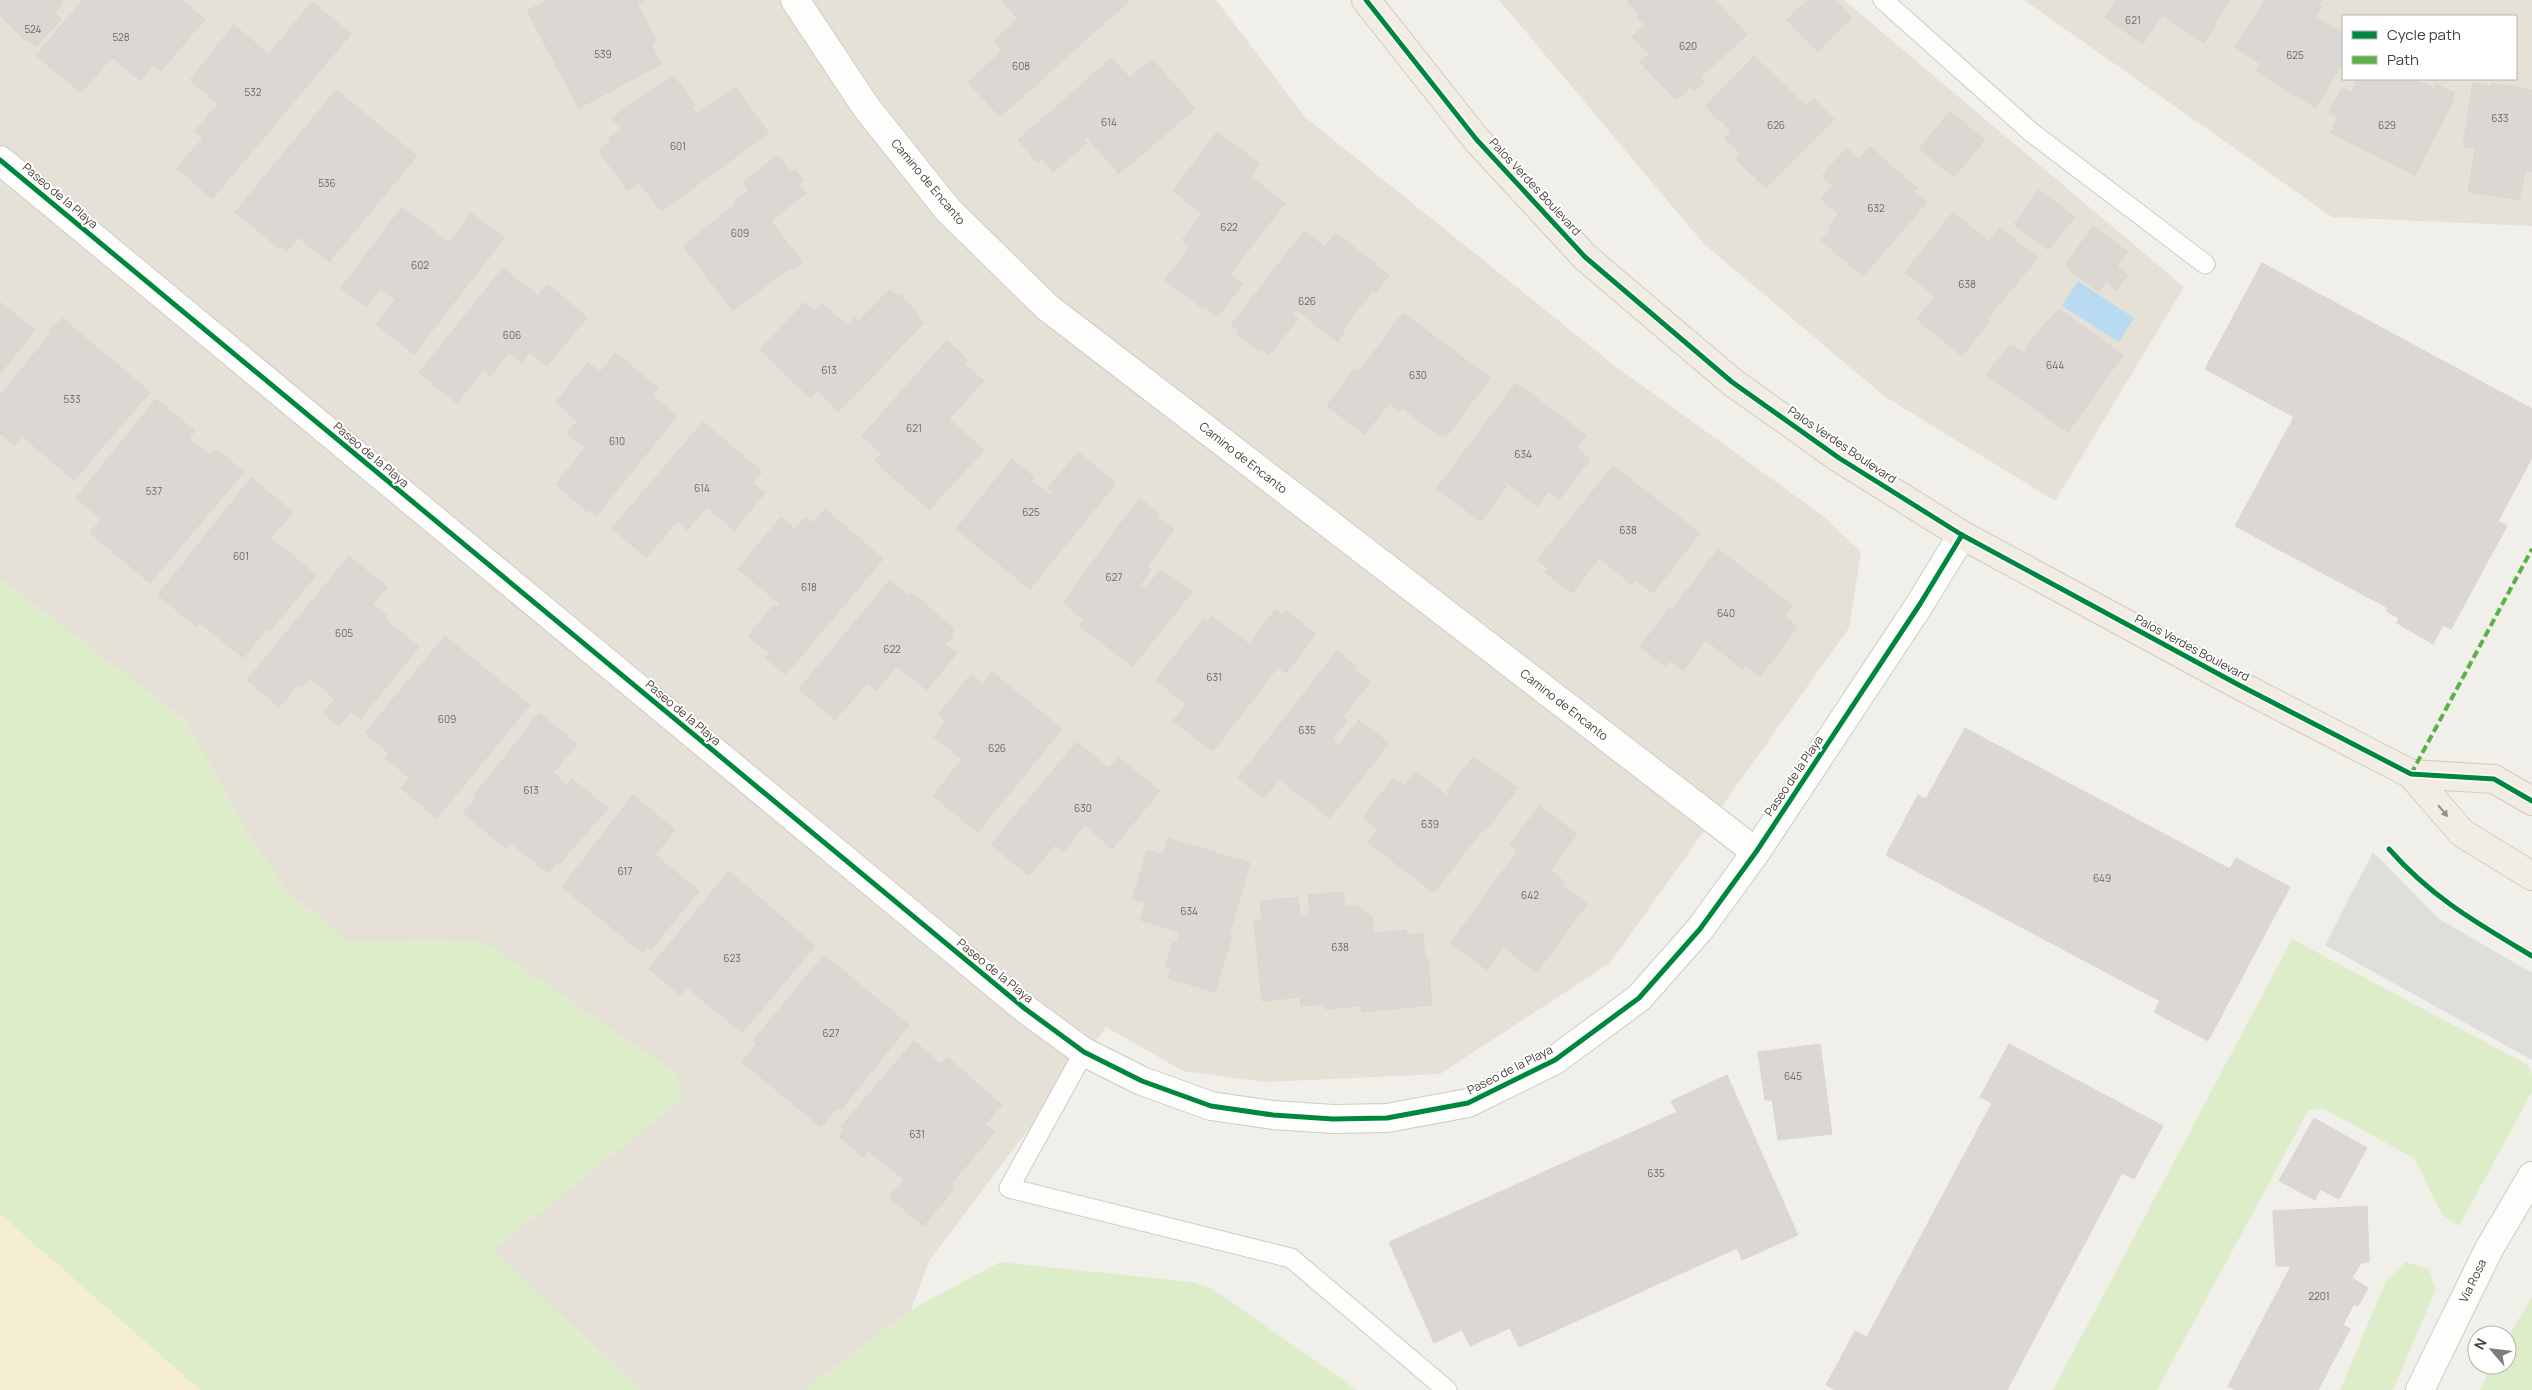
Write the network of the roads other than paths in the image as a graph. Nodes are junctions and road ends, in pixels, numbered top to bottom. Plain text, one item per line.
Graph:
1 (795, 0) edge
2 (1366, 0) edge
3 (1883, 0) edge
4 (0, 160) edge
5 (2205, 264) dead end
6 (1962, 535) junction
7 (2411, 774) junction
8 (2532, 801) edge
9 (1756, 852) junction
10 (2532, 876) edge
11 (1084, 1052) junction
12 (2532, 1176) edge
13 (1446, 1390) edge
14 (2420, 1390) edge

1 - 9 street, Camino de Encanto
2 - 6 main road, Palos Verdes Boulevard
3 - 5 lane
4 - 11 street, Paseo de la Playa
6 - 7 main road, Palos Verdes Boulevard
6 - 9 street, Paseo de la Playa
7 - 8 main road
7 -> 10 main road
9 - 11 street, Paseo de la Playa
11 - 13 lane
12 - 14 street, Via Rosa

